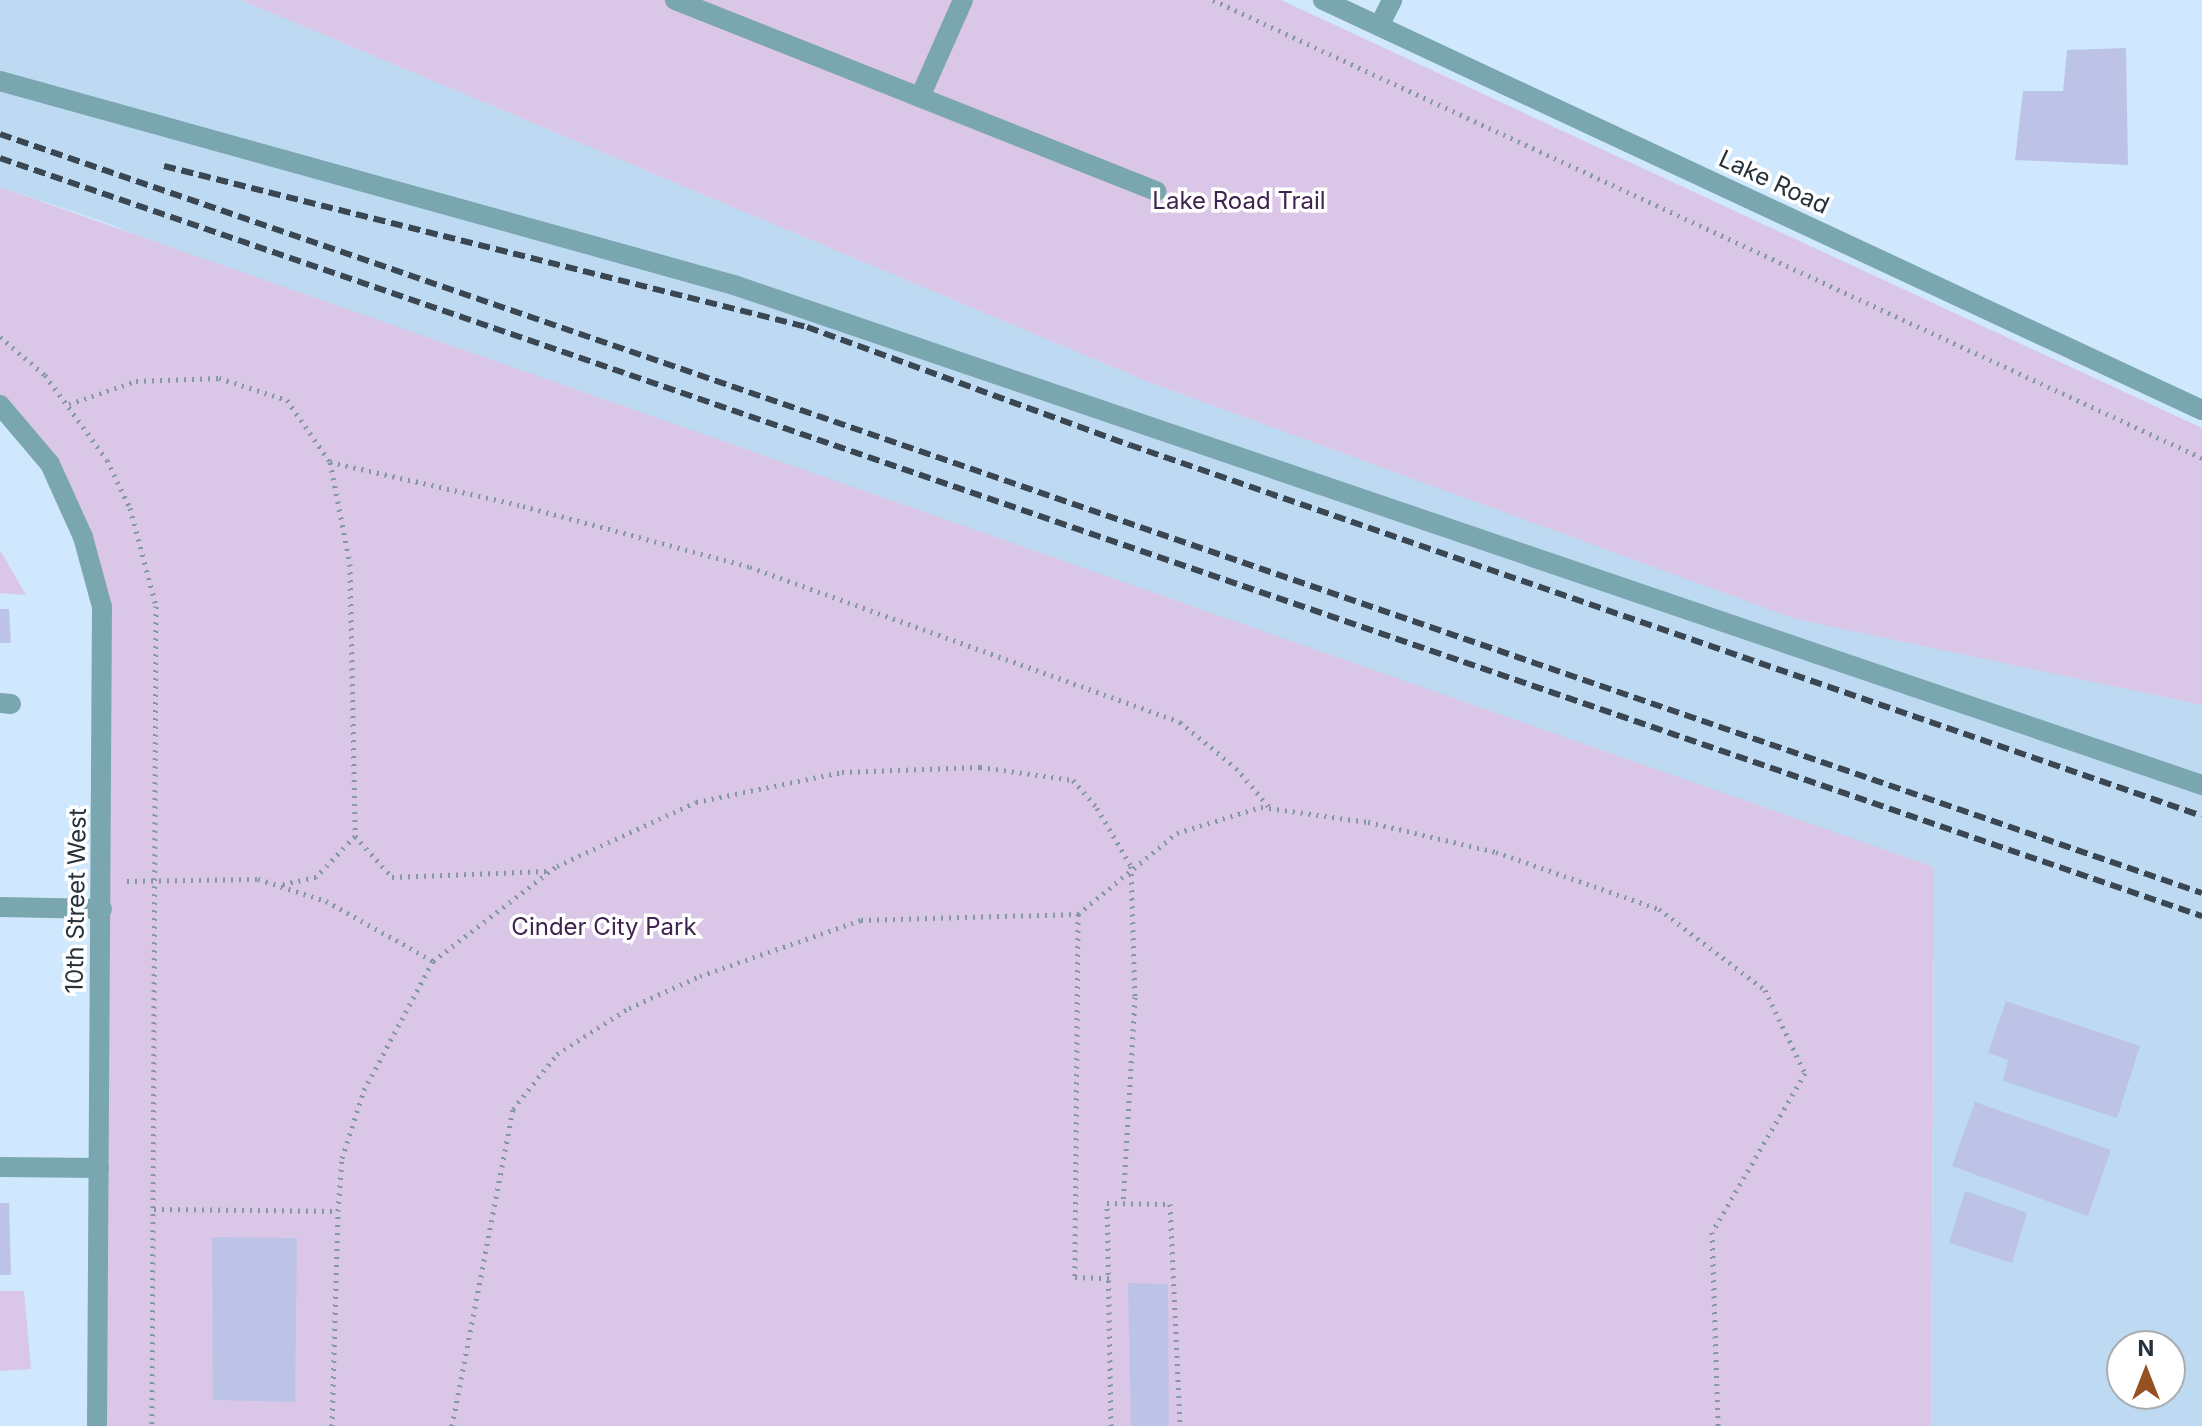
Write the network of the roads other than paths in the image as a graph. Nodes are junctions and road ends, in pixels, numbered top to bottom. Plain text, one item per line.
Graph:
1 (675, 0) edge
2 (963, 0) edge
3 (1323, 0) edge
4 (1392, 0) edge
5 (1379, 26) junction
6 (0, 81) edge
7 (920, 97) junction
8 (1156, 191) dead end
9 (0, 405) edge
10 (2202, 410) edge
11 (2202, 785) edge
12 (0, 907) edge
13 (102, 909) junction
14 (0, 1167) edge
15 (99, 1168) junction
16 (97, 1426) edge

1 - 7 street
2 - 7 street
3 - 5 street, Lake Road
4 - 5 street
5 - 10 street, Lake Road
6 - 11 street
7 - 8 street
9 - 13 street, 10th Street West
12 - 13 street
13 - 15 street, 10th Street West
14 - 15 street
15 - 16 street, 10th Street West

